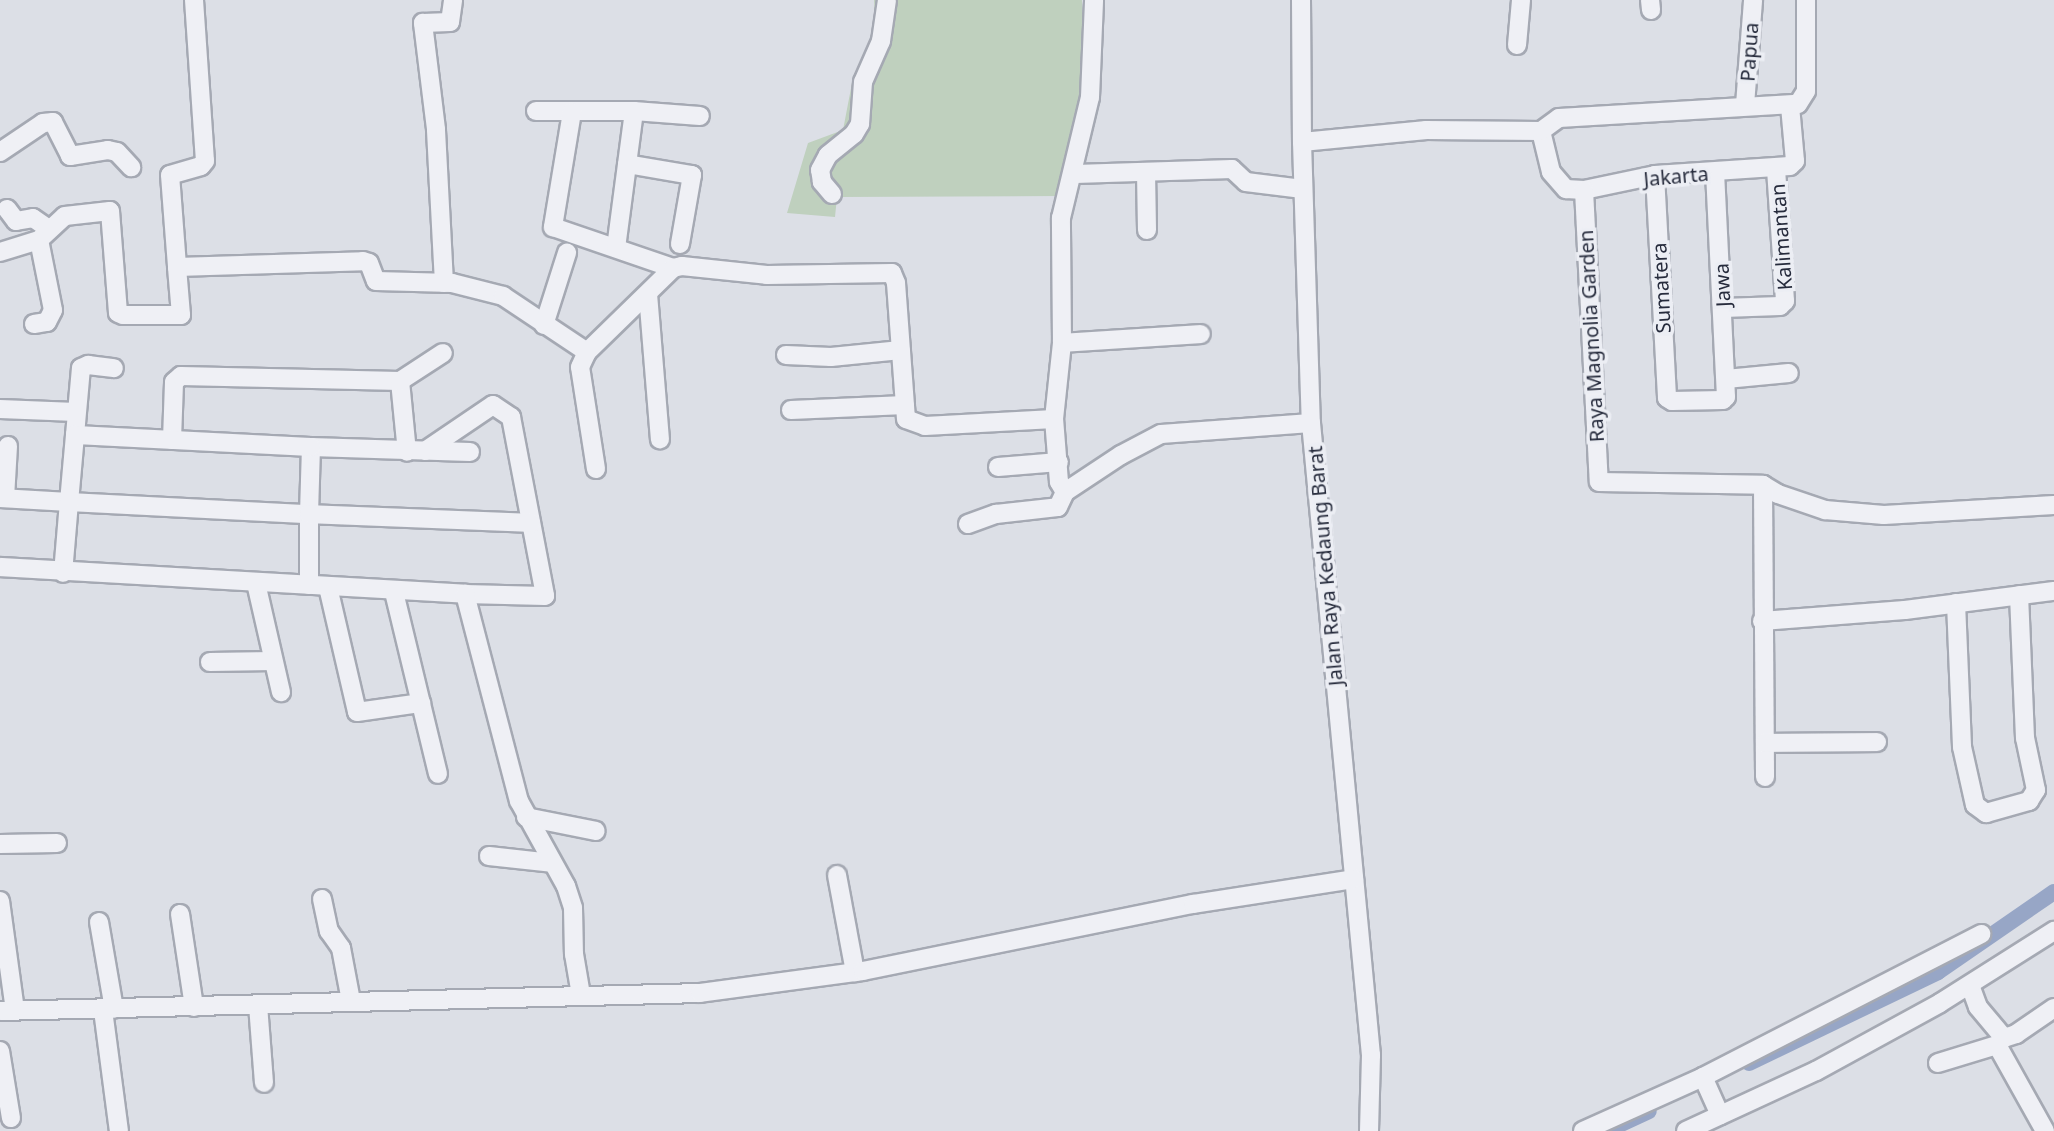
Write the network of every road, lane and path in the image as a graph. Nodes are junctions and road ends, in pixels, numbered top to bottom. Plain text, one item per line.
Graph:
1 (194, 0) edge
2 (453, 0) edge
3 (887, 0) edge
4 (1094, 0) edge
5 (1301, 0) edge
6 (1521, 0) edge
7 (1753, 0) edge
8 (1806, 0) edge
9 (1517, 45) dead end
10 (1745, 105) junction
11 (1790, 106) junction
12 (536, 111) dead end
13 (634, 111) junction
14 (572, 112) junction
15 (700, 116) dead end
16 (1541, 131) junction
17 (1302, 142) junction
18 (0, 152) edge
19 (627, 164) junction
20 (131, 167) dead end
21 (1776, 168) junction
22 (1146, 172) junction
23 (1715, 172) junction
24 (1075, 174) junction
25 (1655, 175) junction
26 (1303, 189) junction
27 (1584, 190) junction
28 (832, 194) dead end
29 (7, 209) dead end
30 (1147, 230) dead end
31 (44, 234) junction
32 (680, 244) dead end
33 (616, 248) junction
34 (0, 252) edge
35 (567, 253) dead end
36 (177, 267) junction
37 (673, 268) junction
38 (444, 283) junction
39 (648, 294) junction
40 (1723, 308) junction
41 (34, 324) dead end
42 (544, 325) junction
43 (1201, 334) dead end
44 (1062, 343) junction
45 (901, 350) junction
46 (587, 352) junction
47 (443, 353) dead end
48 (786, 355) dead end
49 (114, 368) dead end
50 (1789, 373) dead end
51 (1726, 379) junction
52 (400, 381) junction
53 (1726, 398) joint
54 (905, 405) junction
55 (0, 409) edge
56 (791, 410) dead end
57 (76, 412) junction
58 (1054, 419) junction
59 (1311, 423) junction
60 (75, 435) junction
61 (172, 440) junction
62 (660, 440) dead end
63 (8, 446) dead end
64 (311, 447) junction
65 (416, 451) junction
66 (470, 452) dead end
67 (1059, 462) junction
68 (998, 467) dead end
69 (596, 469) dead end
70 (1763, 485) junction
71 (1065, 492) junction
72 (2, 498) edge
73 (69, 502) junction
74 (2054, 505) edge
75 (309, 514) junction
76 (531, 523) junction
77 (968, 524) dead end
78 (0, 567) edge
79 (63, 573) junction
80 (256, 583) junction
81 (309, 585) junction
82 (328, 587) junction
83 (2054, 591) edge
84 (394, 592) junction
85 (465, 594) junction
86 (2019, 595) junction
87 (1956, 603) junction
88 (1762, 621) junction
89 (273, 661) junction
90 (210, 662) dead end
91 (281, 692) dead end
92 (421, 703) junction
93 (1877, 742) dead end
94 (1765, 743) junction
95 (438, 774) dead end
96 (1765, 777) dead end
97 (526, 817) junction
98 (596, 831) dead end
99 (57, 843) dead end
100 (0, 844) edge
101 (489, 856) dead end
102 (552, 863) junction
103 (837, 875) dead end
104 (1354, 879) junction
105 (322, 899) dead end
106 (0, 901) edge
107 (180, 914) dead end
108 (99, 922) dead end
109 (2054, 931) edge
110 (1981, 934) dead end
111 (855, 972) junction
112 (1970, 985) junction
113 (581, 995) junction
114 (351, 1001) junction
115 (258, 1005) junction
116 (194, 1007) junction
117 (2054, 1008) edge
118 (108, 1009) junction
119 (5, 1011) edge
120 (0, 1024) edge
121 (2001, 1041) junction
122 (0, 1051) edge
123 (1938, 1063) dead end
124 (1704, 1078) junction
125 (264, 1083) dead end
126 (1718, 1111) junction
127 (11, 1118) dead end
128 (119, 1131) edge
129 (1369, 1131) edge
130 (1583, 1131) edge
131 (1686, 1131) edge
132 (2045, 1131) edge

1 - 36 street
2 - 38 street
3 - 28 street
4 - 24 street
5 - 17 street, Jalan Raya Kedaung Barat
6 - 9 street
7 - 10 street, Papua
8 - 11 street
10 - 11 street
10 - 16 street
11 - 21 street
12 - 14 street
13 - 14 street
13 - 15 street
13 - 19 street
14 - 33 street
16 - 17 street
16 - 27 street
17 - 26 street, Jalan Raya Kedaung Barat
18 - 20 street
19 - 32 street
19 - 33 street
21 - 23 street, Jakarta
21 - 40 street, Kalimantan
22 - 24 street
22 - 26 street
22 - 30 street
23 - 25 street, Jakarta
23 - 40 street, Jawa
24 - 44 street
25 - 27 street, Jakarta
25 - 53 street, Sumatera
26 - 59 street, Jalan Raya Kedaung Barat
27 - 70 street, Raya Magnolia Garden
29 - 31 street
31 - 34 street
31 - 36 street
31 - 41 street
33 - 37 street
35 - 42 street
36 - 38 street
37 - 39 street
37 - 45 street
38 - 42 street
39 - 46 street
39 - 62 street
40 - 51 street, Jawa
42 - 46 street
43 - 44 street
44 - 58 street
45 - 48 street
45 - 54 street
46 - 69 street
47 - 52 street
49 - 57 street
50 - 51 street
51 - 53 street, Jawa
52 - 61 street
52 - 65 street
54 - 56 street
54 - 58 street
55 - 57 street
57 - 60 street
58 - 67 street
59 - 71 street
59 - 104 street, Jalan Raya Kedaung Barat
60 - 61 street
60 - 73 street
61 - 64 street
63 - 72 street
64 - 65 street
64 - 75 street
65 - 66 street
65 - 76 street
67 - 68 street
67 - 71 street
70 - 74 street
70 - 88 street
71 - 77 street
72 - 73 street
73 - 75 street
73 - 79 street
75 - 76 street
75 - 81 street
76 - 85 street
78 - 79 street
79 - 80 street
80 - 81 street
80 - 89 street
81 - 82 street
82 - 84 street
82 - 92 street
83 - 86 street
84 - 85 street
84 - 92 street
85 - 97 street
86 - 87 street
86 - 87 street
87 - 88 street
88 - 94 street
89 - 90 street
89 - 91 street
92 - 95 street
93 - 94 street
94 - 96 street
97 - 98 street
97 - 102 street
99 - 100 street
101 - 102 street
102 - 113 street
103 - 111 street
104 - 111 street
104 - 129 street, Jalan Raya Kedaung Barat
105 - 114 street
106 - 119 street
107 - 116 street
108 - 118 street
109 - 112 street
110 - 124 street
111 - 113 street
112 - 121 street
112 - 126 street
113 - 114 street
114 - 115 street
115 - 116 street
115 - 125 street
116 - 118 street
117 - 121 street
118 - 119 street
118 - 128 street
119 - 120 street
121 - 123 street
121 - 132 street
122 - 127 street
124 - 126 street
124 - 130 street
126 - 131 street

